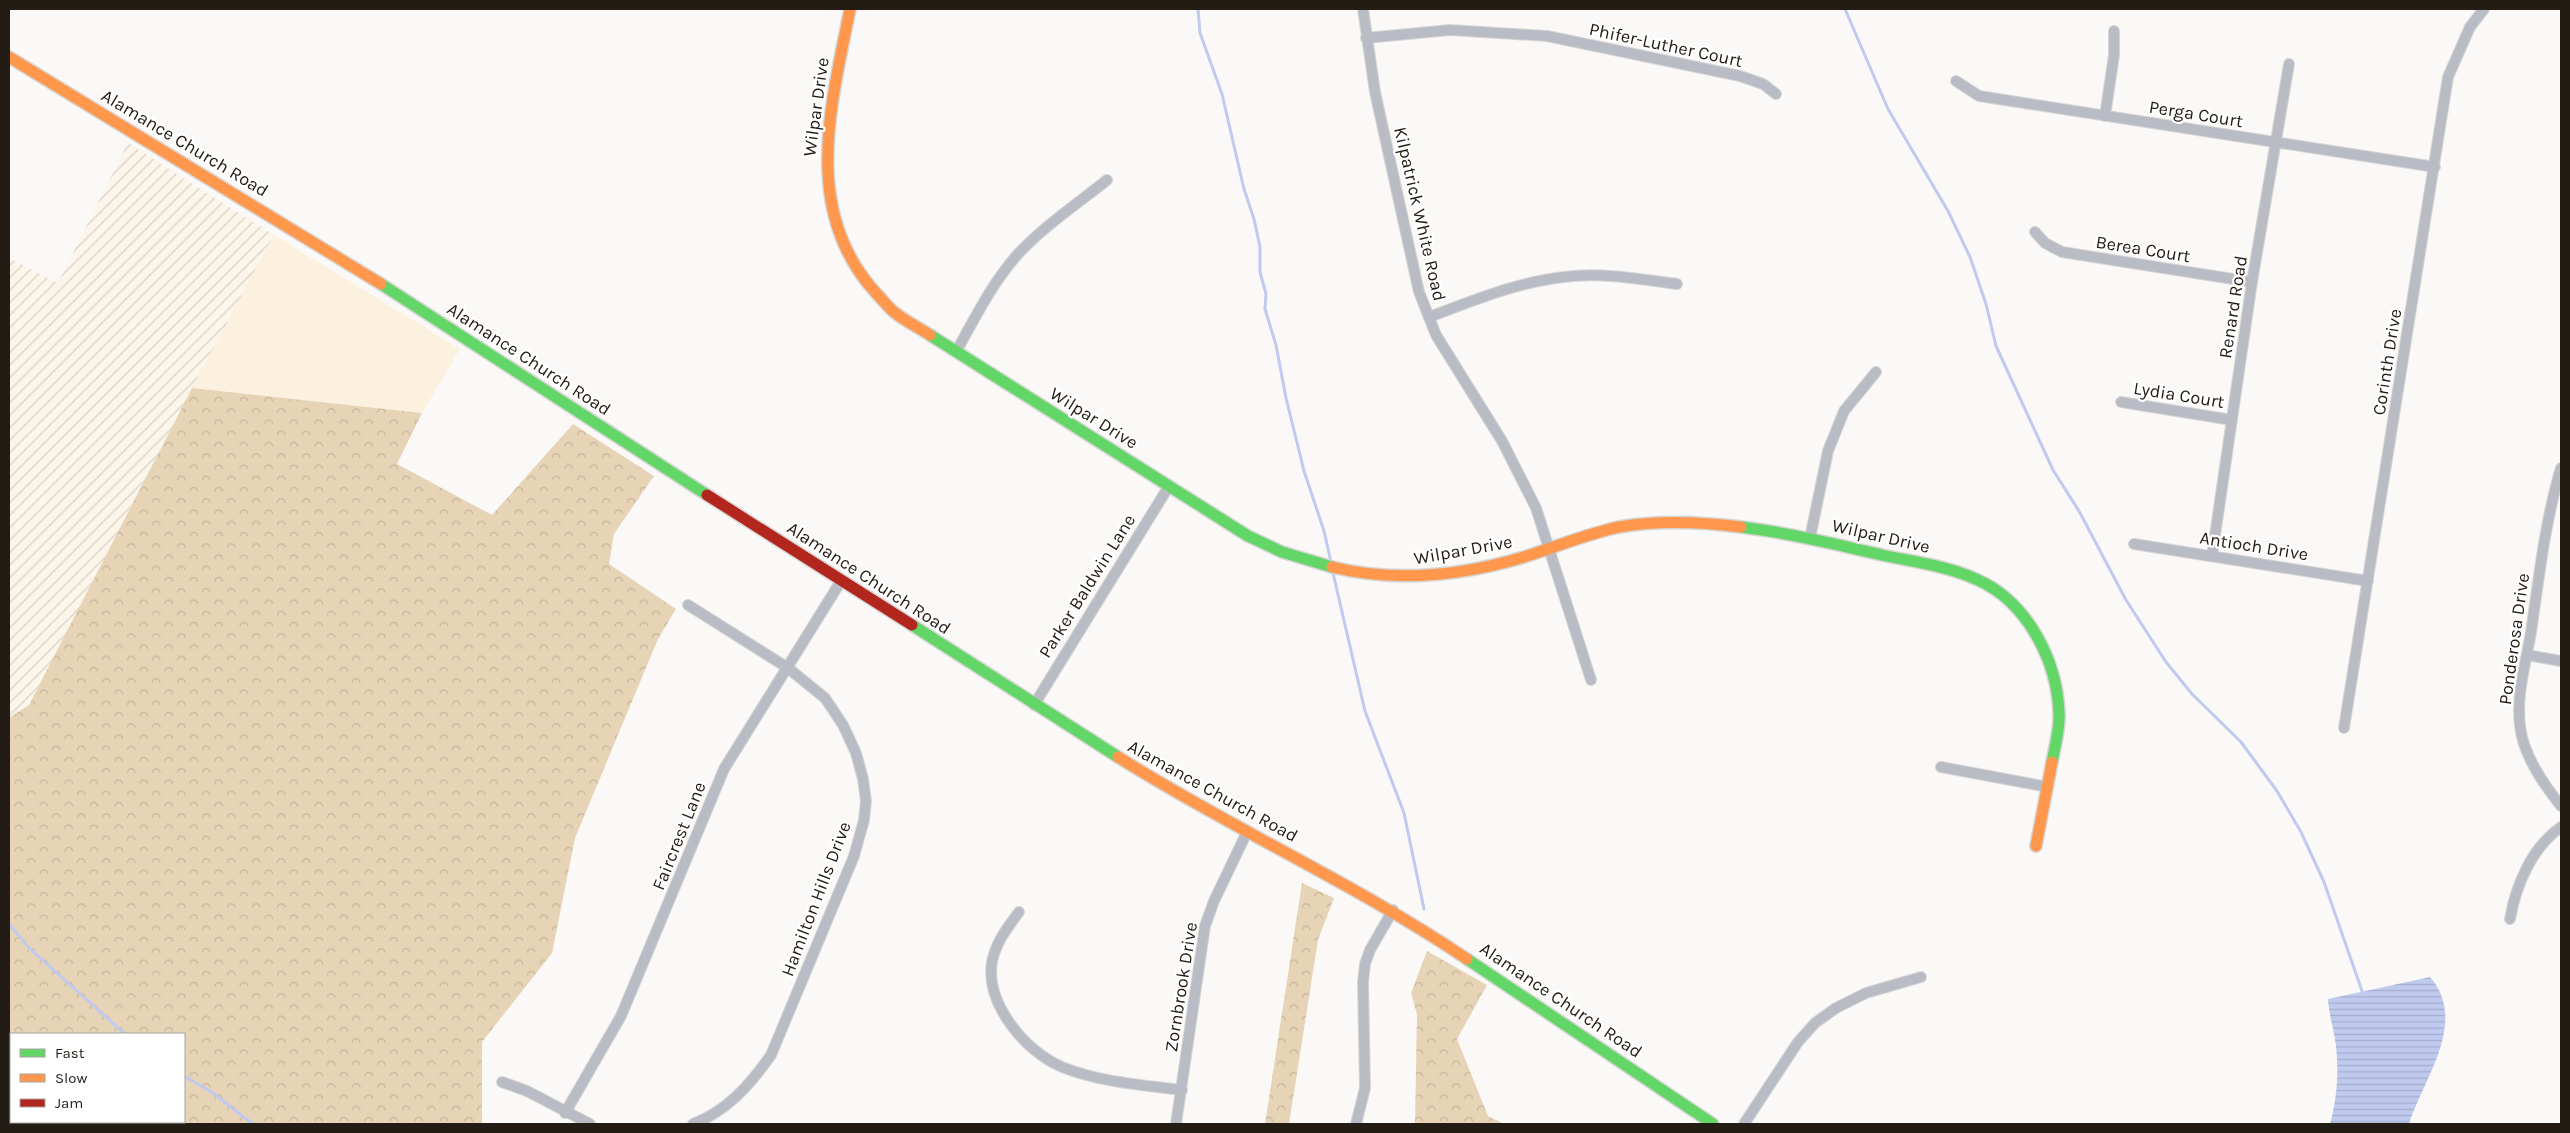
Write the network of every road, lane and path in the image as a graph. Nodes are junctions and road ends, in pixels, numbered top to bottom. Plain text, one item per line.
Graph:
1 (850, 9) edge
2 (1363, 9) edge
3 (2484, 9) edge
4 (2114, 31) dead end
5 (1366, 38) junction
6 (9, 57) edge
7 (2288, 64) dead end
8 (1956, 81) dead end
9 (1776, 94) dead end
10 (2105, 116) junction
11 (2276, 143) junction
12 (2434, 168) junction
13 (1107, 180) dead end
14 (2035, 232) dead end
15 (2252, 282) junction
16 (1677, 284) dead end
17 (1429, 317) junction
18 (956, 352) junction
19 (1876, 372) dead end
20 (2121, 402) dead end
21 (2232, 420) junction
22 (2561, 468) edge
23 (1169, 486) junction
24 (1810, 538) junction
25 (2134, 544) dead end
26 (1549, 548) junction
27 (2212, 556) junction
28 (841, 580) junction
29 (2368, 581) junction
30 (688, 605) dead end
31 (2527, 655) junction
32 (2561, 660) edge
33 (788, 668) junction
34 (1591, 680) dead end
35 (1034, 705) junction
36 (2344, 728) dead end
37 (1941, 767) dead end
38 (2048, 787) junction
39 (2561, 806) edge
40 (2558, 830) edge
41 (1247, 832) junction
42 (2036, 846) dead end
43 (1392, 910) junction
44 (1019, 912) dead end
45 (2510, 919) dead end
46 (1921, 976) dead end
47 (502, 1082) dead end
48 (1182, 1090) junction
49 (565, 1113) junction
50 (590, 1124) edge
51 (693, 1124) edge
52 (1176, 1124) edge
53 (1356, 1124) edge
54 (1712, 1124) edge
55 (1744, 1124) edge

1 - 18 main road, Wilpar Drive
2 - 5 street, Kilpatrick White Road
3 - 12 street, Corinth Drive
4 - 10 street
5 - 9 street, Phifer-Luther Court
5 - 17 street, Kilpatrick White Road
6 - 28 main road, Alamance Church Road
7 - 11 street, Renard Road
8 - 10 street, Perga Court
10 - 11 street, Perga Court
11 - 12 street, Perga Court
11 - 15 street, Renard Road
12 - 29 street, Corinth Drive
13 - 18 street
14 - 15 street, Berea Court
15 - 21 street, Renard Road
16 - 17 street
17 - 26 street, Kilpatrick White Road
18 - 23 main road, Wilpar Drive
19 - 24 street
20 - 21 street, Lydia Court
21 - 27 street, Renard Road
22 - 31 street, Ponderosa Drive
23 - 26 main road, Wilpar Drive
23 - 35 street, Parker Baldwin Lane
24 - 26 main road, Wilpar Drive
24 - 38 main road, Wilpar Drive
25 - 27 street, Antioch Drive
26 - 34 street, Kilpatrick White Road
27 - 29 street, Antioch Drive
28 - 33 street, Faircrest Lane
28 - 35 main road, Alamance Church Road
29 - 36 street, Corinth Drive
30 - 33 street, Hamilton Hills Drive
31 - 32 street
31 - 39 street, Ponderosa Drive
33 - 49 street, Faircrest Lane
33 - 51 street, Hamilton Hills Drive
35 - 41 main road, Alamance Church Road
37 - 38 street
38 - 42 main road, Wilpar Drive
40 - 45 street
41 - 43 main road, Alamance Church Road
41 - 48 street, Zornbrook Drive
43 - 53 street
43 - 54 main road, Alamance Church Road
44 - 48 street
46 - 55 street
47 - 49 street
48 - 52 street, Zornbrook Drive
49 - 50 street

